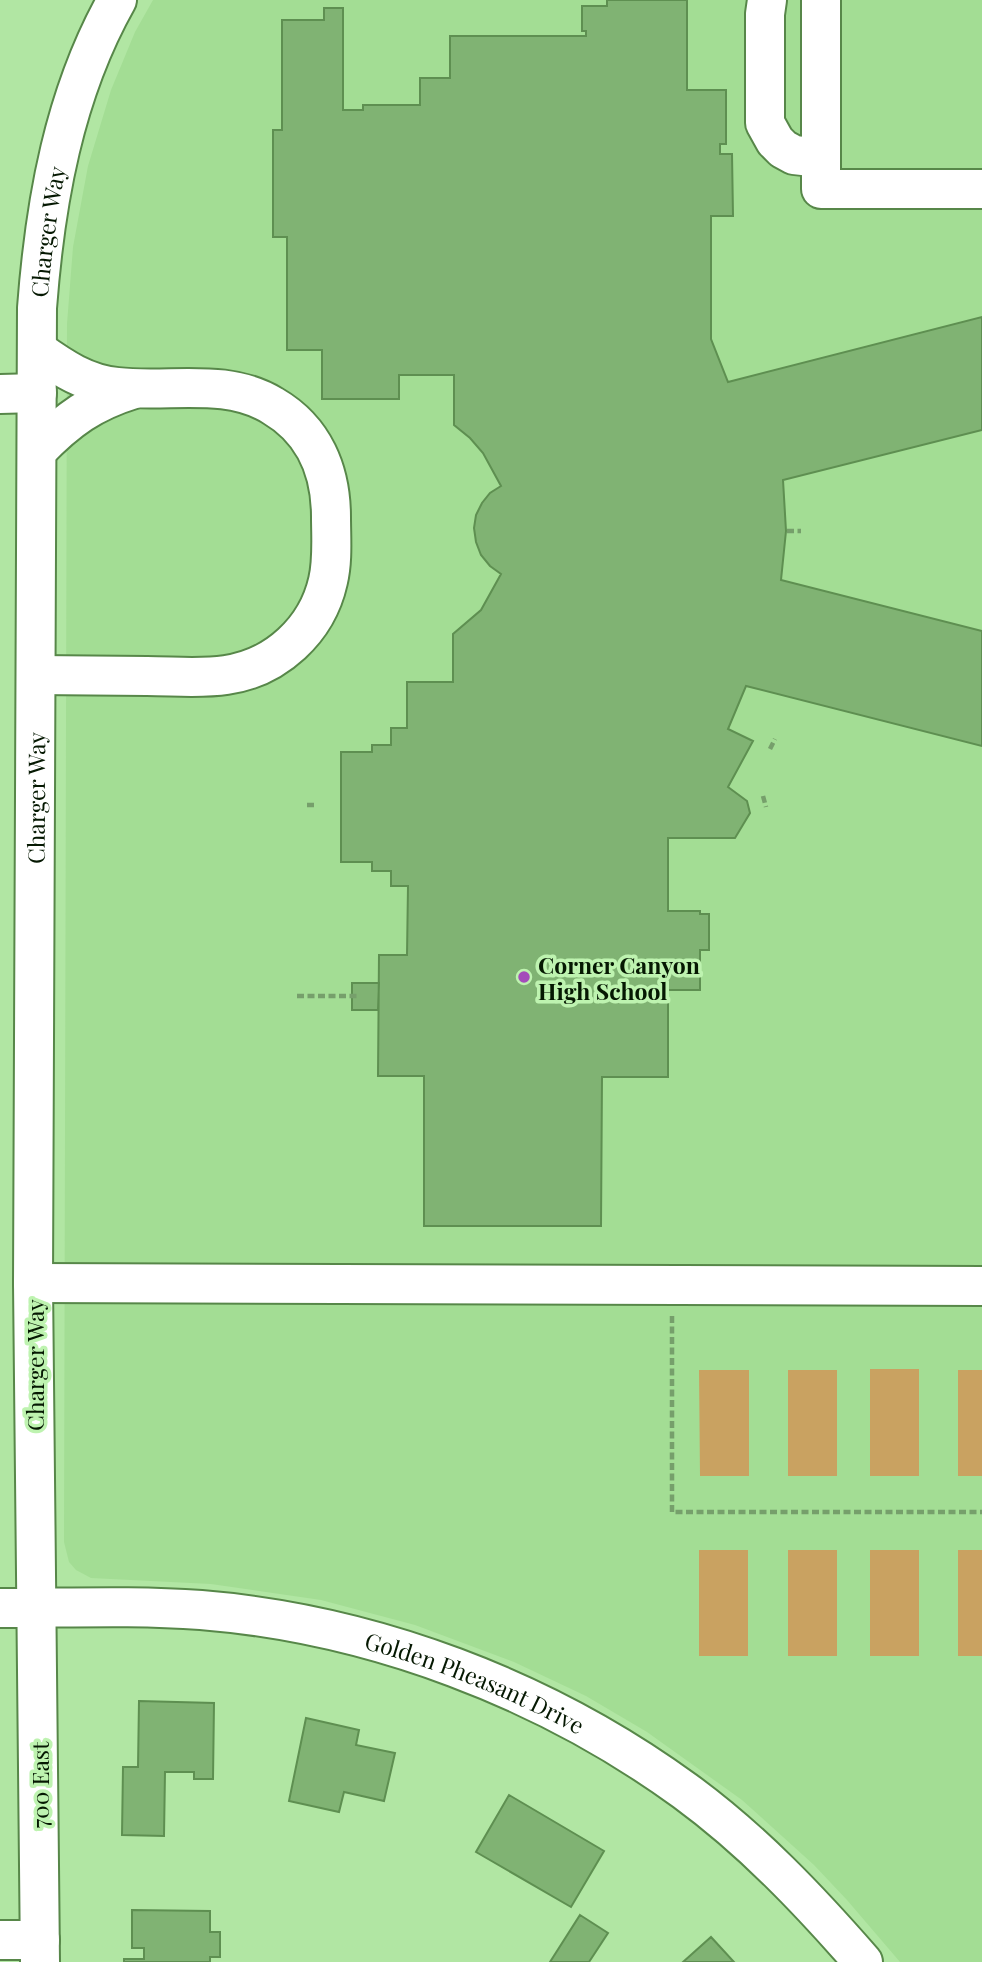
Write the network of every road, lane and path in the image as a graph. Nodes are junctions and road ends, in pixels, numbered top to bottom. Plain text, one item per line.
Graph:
1 (117, 0) edge
2 (767, 0) edge
3 (821, 0) edge
4 (821, 158) junction
5 (982, 189) edge
6 (37, 350) junction
7 (136, 388) junction
8 (19, 393) edge
9 (37, 451) junction
10 (787, 531) dead end
11 (800, 531) dead end
12 (36, 675) junction
13 (775, 739) dead end
14 (770, 749) dead end
15 (763, 796) dead end
16 (307, 805) dead end
17 (316, 805) dead end
18 (766, 807) dead end
19 (297, 996) dead end
20 (360, 996) dead end
21 (33, 1283) junction
22 (672, 1285) junction
23 (982, 1286) edge
24 (982, 1512) edge
25 (19, 1608) edge
26 (0, 1940) edge
27 (40, 1951) edge
28 (863, 1962) edge

1 - 6 street, Charger Way
2 - 4 street
3 - 4 street
4 - 5 street
6 - 7 street
6 - 8 street, Charger Way
7 - 9 street
7 - 12 street
8 - 9 street, Charger Way
9 - 12 street, Charger Way
10 - 11 path
12 - 21 street, Charger Way
13 - 14 path
15 - 18 path
16 - 17 path
19 - 20 path
21 - 22 street
21 - 25 street, Charger Way
22 - 23 street
22 - 24 path
25 - 27 street, 700 East
25 - 28 street, Golden Pheasant Drive
26 - 27 street

